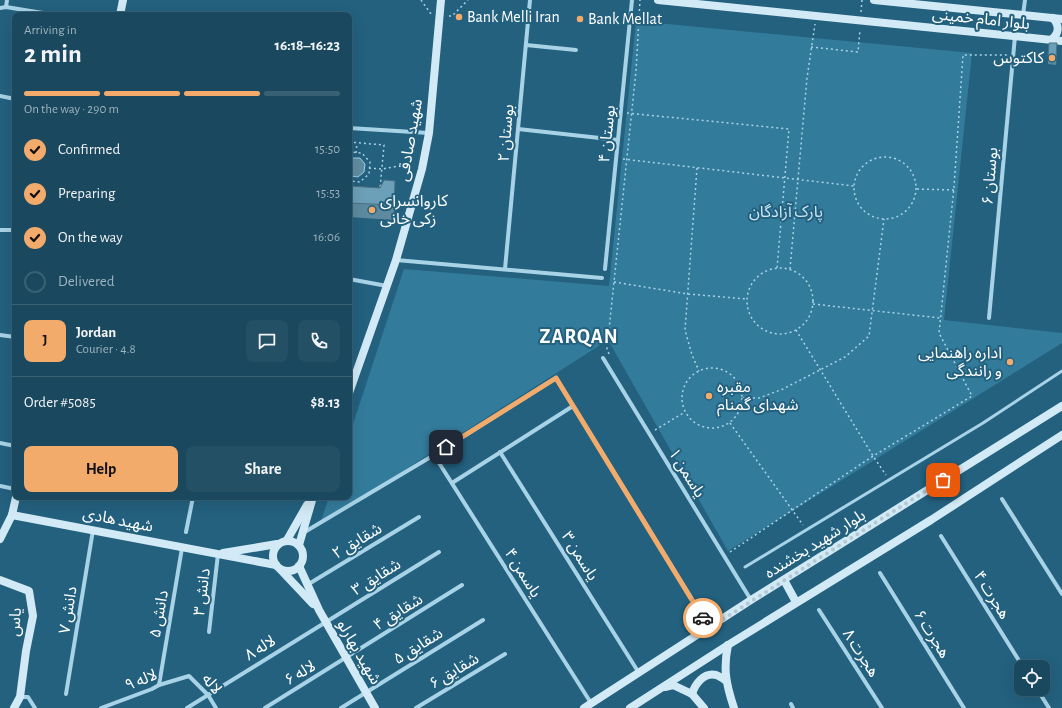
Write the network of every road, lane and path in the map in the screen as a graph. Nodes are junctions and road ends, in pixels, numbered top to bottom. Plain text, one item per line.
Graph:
1 (7, 0) edge
2 (123, 0) edge
3 (441, 0) edge
4 (530, 0) edge
5 (632, 0) edge
6 (640, 0) edge
7 (658, 0) edge
8 (862, 0) edge
9 (874, 0) edge
10 (1025, 0) edge
11 (6, 7) junction
12 (0, 8) edge
13 (36, 12) edge
14 (121, 12) edge
15 (1023, 15) junction
16 (816, 16) junction
17 (1053, 18) junction
18 (1062, 19) edge
19 (861, 21) junction
20 (1015, 36) junction
21 (1051, 40) junction
22 (1062, 41) edge
23 (526, 45) junction
24 (811, 47) junction
25 (576, 50) dead end
26 (1013, 56) junction
27 (0, 96) edge
28 (12, 98) edge
29 (621, 112) junction
30 (632, 114) junction
31 (352, 128) edge
32 (518, 129) junction
33 (429, 133) junction
34 (618, 140) junction
35 (352, 142) edge
36 (357, 143) junction
37 (352, 152) edge
38 (356, 153) junction
39 (616, 158) junction
40 (627, 160) junction
41 (369, 168) junction
42 (697, 168) junction
43 (382, 169) junction
44 (422, 169) junction
45 (785, 178) junction
46 (798, 180) junction
47 (354, 182) joint
48 (354, 186) edge
49 (854, 186) junction
50 (916, 189) junction
51 (954, 190) junction
52 (380, 194) edge
53 (884, 220) junction
54 (0, 230) edge
55 (12, 230) edge
56 (396, 260) junction
57 (777, 268) junction
58 (505, 269) junction
59 (605, 269) dead end
60 (790, 269) junction
61 (602, 278) dead end
62 (352, 280) edge
63 (614, 282) junction
64 (387, 286) junction
65 (688, 294) junction
66 (748, 300) junction
67 (813, 304) junction
68 (873, 311) junction
69 (941, 318) junction
70 (989, 318) dead end
71 (796, 330) junction
72 (0, 335) edge
73 (12, 337) edge
74 (610, 356) dead end
75 (603, 358) dead end
76 (699, 370) junction
77 (821, 370) junction
78 (1062, 371) edge
79 (352, 385) edge
80 (743, 398) junction
81 (573, 406) junction
82 (1062, 406) edge
83 (685, 412) junction
84 (730, 423) junction
85 (658, 436) dead end
86 (1062, 436) edge
87 (0, 443) edge
88 (12, 445) edge
89 (500, 452) junction
90 (434, 455) junction
91 (874, 456) junction
92 (890, 479) junction
93 (452, 483) junction
94 (0, 486) edge
95 (12, 488) edge
96 (1002, 499) dead end
97 (15, 500) edge
98 (192, 500) edge
99 (310, 500) edge
100 (311, 500) edge
101 (793, 510) junction
102 (12, 514) junction
103 (419, 517) dead end
104 (93, 530) junction
105 (806, 530) junction
106 (186, 532) dead end
107 (303, 534) junction
108 (941, 536) dead end
109 (0, 539) edge
110 (287, 540) junction
111 (277, 544) junction
112 (299, 545) junction
113 (726, 546) dead end
114 (182, 547) junction
115 (439, 552) dead end
116 (218, 554) junction
117 (299, 566) junction
118 (278, 567) junction
119 (745, 567) dead end
120 (880, 573) dead end
121 (0, 580) edge
122 (784, 580) junction
123 (307, 585) junction
124 (462, 585) dead end
125 (1062, 594) edge
126 (751, 600) junction
127 (796, 602) junction
128 (319, 610) junction
129 (819, 610) dead end
130 (483, 620) dead end
131 (326, 622) junction
132 (709, 628) junction
133 (209, 632) dead end
134 (728, 644) junction
135 (505, 654) dead end
136 (347, 658) junction
137 (1019, 660) edge
138 (640, 673) junction
139 (189, 676) joint
140 (725, 680) junction
141 (159, 685) junction
142 (662, 688) junction
143 (367, 693) junction
144 (66, 694) dead end
145 (692, 694) junction
146 (208, 695) junction
147 (1041, 696) edge
148 (20, 697) junction
149 (591, 703) junction
150 (14, 708) edge
151 (35, 708) edge
152 (102, 708) edge
153 (187, 708) edge
154 (216, 708) edge
155 (265, 708) edge
156 (342, 708) edge
157 (375, 708) edge
158 (416, 708) edge
159 (584, 708) edge
160 (630, 708) edge
161 (704, 708) edge
162 (734, 708) edge
163 (882, 708) edge
164 (964, 708) edge
165 (1049, 708) edge

1 - 11 street
2 - 14 main road
3 - 33 main road, شهید صادقی
4 - 23 street, بوستان ۲
5 - 29 street, بوستان ۴
6 - 30 path
7 - 16 main road, بلوار امام خمینی
8 - 19 path
9 - 15 main road, بلوار امام خمینی
10 - 15 street
11 - 12 street
11 - 13 street
15 - 17 main road, بلوار امام خمینی
16 - 19 main road, بلوار امام خمینی
16 - 24 path
17 - 18 main road, بلوار امام خمینی
17 - 21 main road
19 - 20 main road, بلوار امام خمینی
19 - 24 path
20 - 21 main road, بلوار امام خمینی
20 - 26 street, بوستان ۶
21 - 22 main road, بلوار امام خمینی
23 - 25 street
23 - 32 street, بوستان ۲
24 - 46 path
26 - 51 path
26 - 70 street, بوستان ۶
27 - 28 street
29 - 30 path
29 - 34 street, بوستان ۴
30 - 40 path
30 - 45 path
31 - 33 street
32 - 34 street
32 - 58 street, بوستان ۲
33 - 44 main road, شهید صادقی
34 - 39 street, بوستان ۴
35 - 36 path
36 - 38 path
36 - 43 path
37 - 38 path
38 - 41 path
39 - 40 path
39 - 59 street, بوستان ۴
40 - 42 path
40 - 63 path
41 - 43 path
41 - 47 path
42 - 45 path
42 - 65 path
43 - 44 path
43 - 52 path
44 - 56 main road, شهید صادقی
45 - 46 path
45 - 57 path
46 - 49 path
46 - 60 path
47 - 48 path
49 - 50 path
49 - 53 path
50 - 51 path
50 - 53 path
51 - 69 path
53 - 68 path
54 - 55 street
56 - 58 street
56 - 64 main road, شهید صادقی
57 - 60 path
57 - 66 path
58 - 61 street
60 - 67 path
62 - 64 street
63 - 65 path
63 - 74 path
64 - 79 main road, شهید صادقی
65 - 66 path
65 - 76 path
66 - 71 path
67 - 68 path
67 - 71 path
68 - 69 path
68 - 77 path
69 - 91 path
71 - 77 path
72 - 73 street
75 - 126 street, یاسمن ۱
76 - 80 path
76 - 83 path
77 - 80 path
77 - 91 path
78 - 92 lane
80 - 84 path
81 - 89 street
81 - 90 street
81 - 132 street
82 - 122 main road, بلوار شهید بخشنده
83 - 84 path
83 - 85 path
84 - 101 path
86 - 127 main road
87 - 88 street
89 - 93 street
89 - 138 street, یاسمن ۳
90 - 93 street, یاسمن ۴
90 - 107 street
91 - 92 path
91 - 101 path
92 - 105 lane
93 - 149 street, یاسمن ۴
94 - 95 street
96 - 125 street
97 - 102 main road
98 - 106 street
99 - 110 main road
100 - 107 main road
101 - 105 path
101 - 113 path
102 - 104 main road, شهید هادی
102 - 109 main road
103 - 123 street, شقایق ۲
104 - 114 main road, شهید هادی
104 - 144 street, دانش ۷
105 - 119 lane
107 - 112 main road
108 - 137 street, هجرت ۴
110 - 111 main road
110 - 112 main road
111 - 116 main road
111 - 118 main road
112 - 117 main road
114 - 116 main road, شهید هادی
114 - 141 street, دانش ۵
115 - 131 street, شقایق ۳
116 - 118 main road, شهید هادی
116 - 133 street, دانش ۳
117 - 118 main road
117 - 123 main road
118 - 128 main road
120 - 164 street, هجرت ۶
121 - 148 main road, یاس
122 - 126 main road, بلوار شهید بخشنده
122 - 127 main road
123 - 128 main road
124 - 136 street, شقایق ۴
126 - 132 main road, بلوار شهید بخشنده
127 - 134 main road
128 - 131 main road, شهید بهارلو
129 - 163 street, هجرت ۸
130 - 143 street, شقایق ۵
131 - 136 main road, شهید بهارلو
131 - 146 street, لاله ۸
132 - 138 main road, بلوار شهید بخشنده
134 - 140 main road
134 - 142 main road
135 - 158 street, شقایق ۶
136 - 143 main road, شهید بهارلو
136 - 155 street, لاله ۶
138 - 149 main road, بلوار شهید بخشنده
139 - 141 street, لاله ۹
139 - 146 street, لاله
140 - 145 main road
140 - 162 main road
141 - 152 street, لاله ۹
142 - 145 main road
142 - 160 main road
143 - 156 street, شقایق ۵
143 - 157 main road, شهید بهارلو
145 - 161 main road
146 - 153 street, لاله ۸
146 - 154 street, لاله
147 - 165 street
148 - 150 main road, یاس
148 - 151 street
149 - 159 main road, بلوار شهید بخشنده

